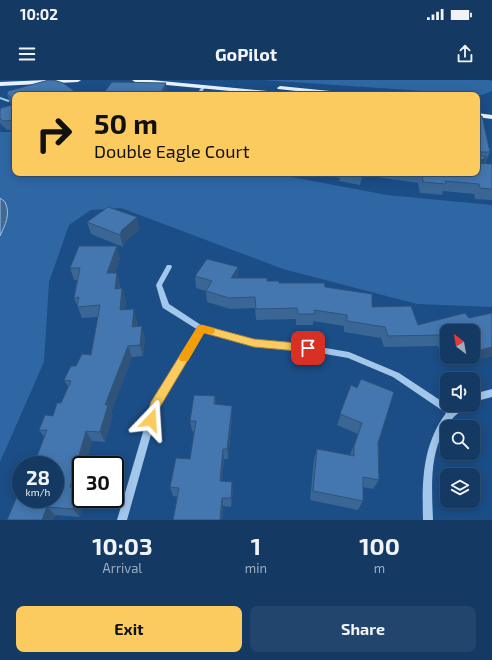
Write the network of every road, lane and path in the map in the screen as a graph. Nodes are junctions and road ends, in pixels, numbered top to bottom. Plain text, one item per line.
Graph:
1 (78, 80) edge
2 (135, 80) edge
3 (0, 84) edge
4 (204, 86) junction
5 (261, 86) dead end
6 (200, 92) edge
7 (261, 92) edge
8 (320, 92) edge
9 (0, 98) edge
10 (8, 101) edge
11 (480, 108) edge
12 (492, 110) edge
13 (480, 115) edge
14 (492, 117) edge
15 (169, 267) dead end
16 (202, 329) junction
17 (492, 393) edge
18 (480, 396) edge
19 (440, 404) edge
20 (452, 412) edge
21 (122, 520) edge
22 (428, 520) edge

1 - 3 main road
2 - 4 main road
4 - 6 street
4 - 7 main road
5 - 8 main road
9 - 10 street
11 - 12 main road
13 - 14 main road
15 - 16 street
16 - 19 street
16 - 21 street
17 - 18 street
20 - 22 street

